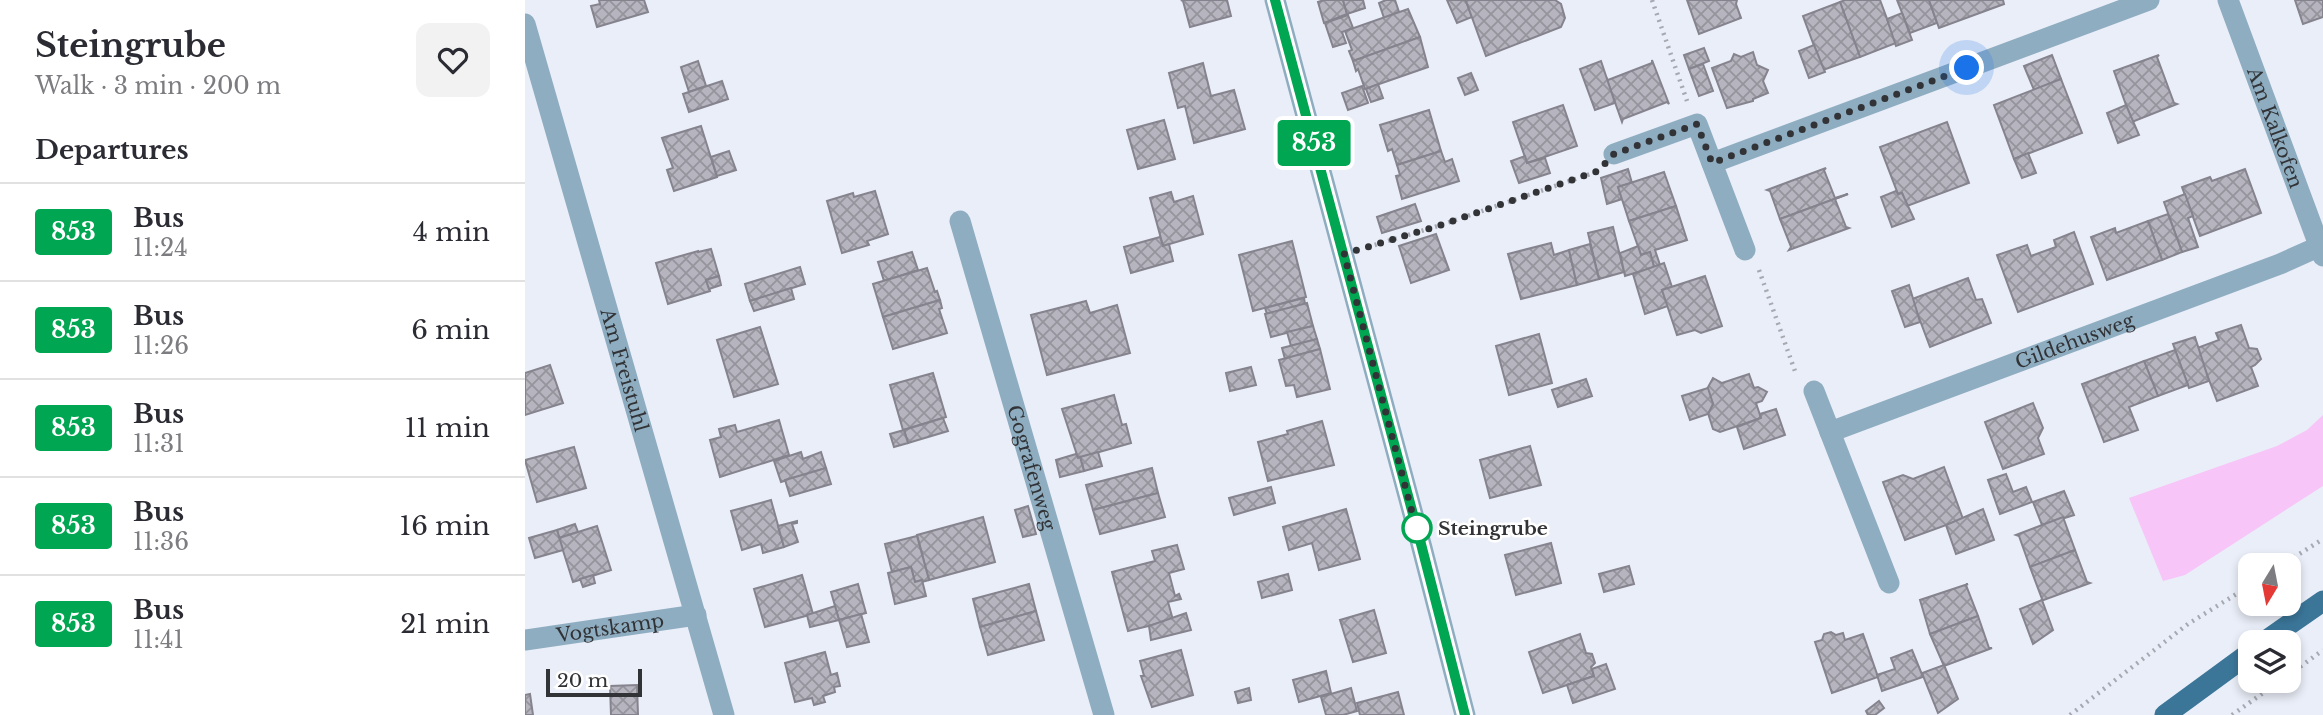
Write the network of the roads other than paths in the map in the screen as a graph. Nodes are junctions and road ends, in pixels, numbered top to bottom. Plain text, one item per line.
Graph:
1 (1275, 0) edge
2 (2149, 0) edge
3 (2228, 0) edge
4 (525, 24) edge
5 (1614, 154) road end
6 (1712, 163) junction
7 (960, 221) dead end
8 (1745, 250) road end
9 (2321, 252) edge
10 (1814, 391) road end
11 (1830, 432) junction
12 (1889, 583) dead end
13 (2323, 601) edge
14 (696, 615) junction
15 (2281, 630) edge
16 (525, 640) edge
17 (2238, 662) edge
18 (724, 715) edge
19 (1104, 715) edge
20 (1465, 715) edge
21 (2165, 715) edge

1 - 20 street
2 - 6 street
3 - 9 street, Am Kalkofen
4 - 14 street, Am Freistuhl
5 - 6 street
6 - 8 street
7 - 19 street, Gografenweg
9 - 11 street, Gildehusweg
10 - 11 street
11 - 12 street
13 - 15 main road
14 - 16 street, Vogtskamp
14 - 18 street, Am Freistuhl
17 - 21 main road

